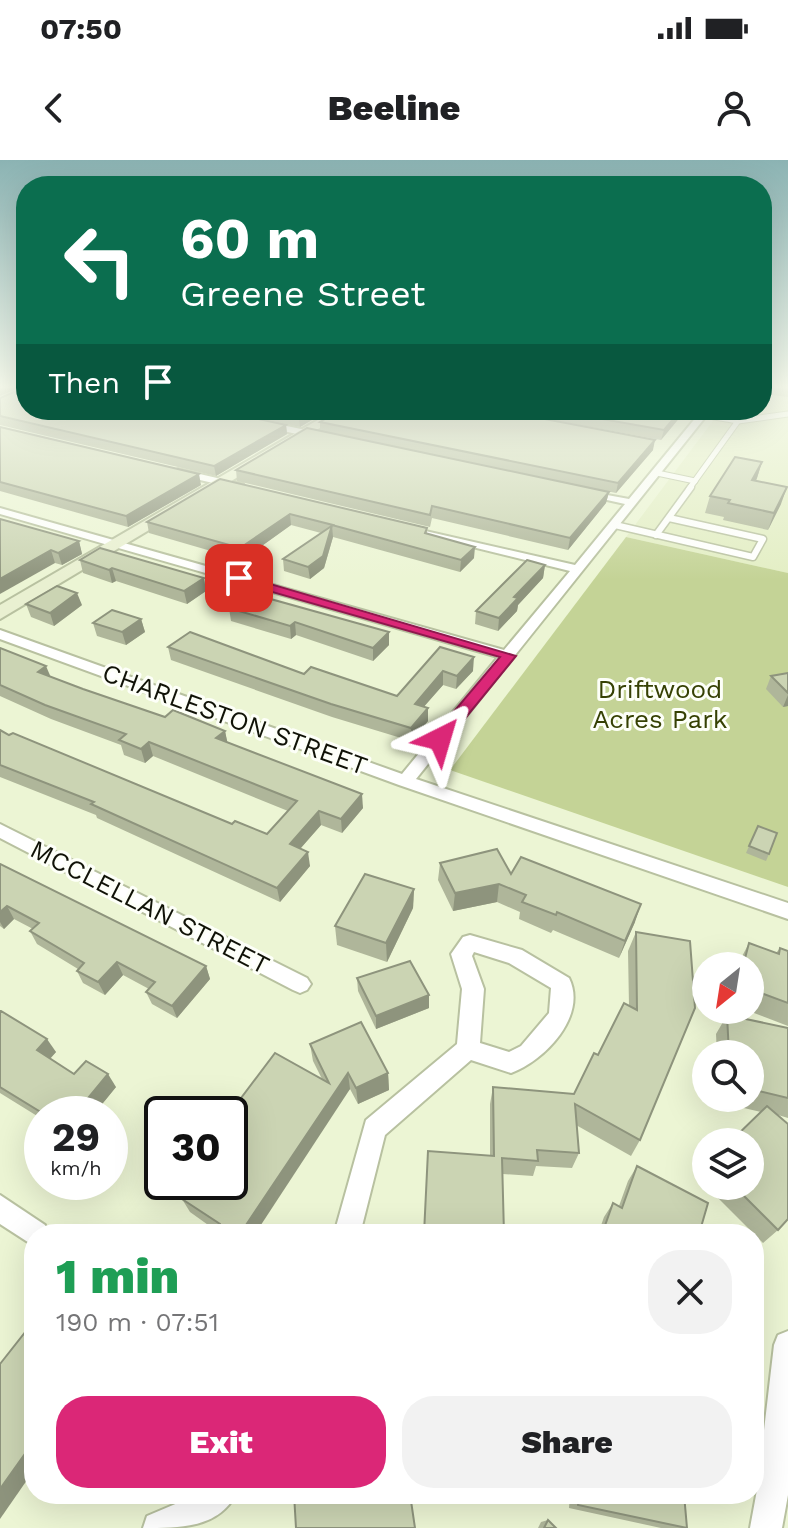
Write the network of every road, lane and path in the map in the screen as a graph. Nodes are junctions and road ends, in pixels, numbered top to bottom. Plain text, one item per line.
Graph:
1 (274, 452) edge
2 (674, 452) edge
3 (716, 452) edge
4 (163, 468) edge
5 (657, 473) junction
6 (695, 481) junction
7 (223, 482) junction
8 (572, 489) edge
9 (254, 490) edge
10 (634, 503) junction
11 (0, 511) edge
12 (669, 518) junction
13 (393, 524) edge
14 (615, 525) junction
15 (656, 535) junction
16 (118, 544) junction
17 (578, 569) junction
18 (0, 613) edge
19 (0, 634) edge
20 (509, 656) junction
21 (405, 781) junction
22 (0, 830) edge
23 (788, 911) edge
24 (300, 984) dead end
25 (468, 1049) junction
26 (0, 1208) edge
27 (350, 1224) edge
28 (24, 1225) edge
29 (788, 1345) edge
30 (211, 1504) edge
31 (159, 1528) edge
32 (766, 1528) edge

1 - 7 street
2 - 5 street
3 - 6 lane
4 - 7 street
5 - 6 lane
5 - 10 street
6 - 12 lane
7 - 9 street
7 - 16 street
8 - 10 street
10 - 14 street
11 - 16 street
12 - 15 lane
12 - 15 lane
13 - 17 street
14 - 15 lane
14 - 17 street
16 - 18 street
16 - 20 street
17 - 20 street
19 - 21 street, CHARLESTON STREET
20 - 21 street
21 - 23 street, CHARLESTON STREET
22 - 24 street, MCCLELLAN STREET
25 - 25 street
25 - 27 street
26 - 28 street
29 - 32 street
30 - 31 street

